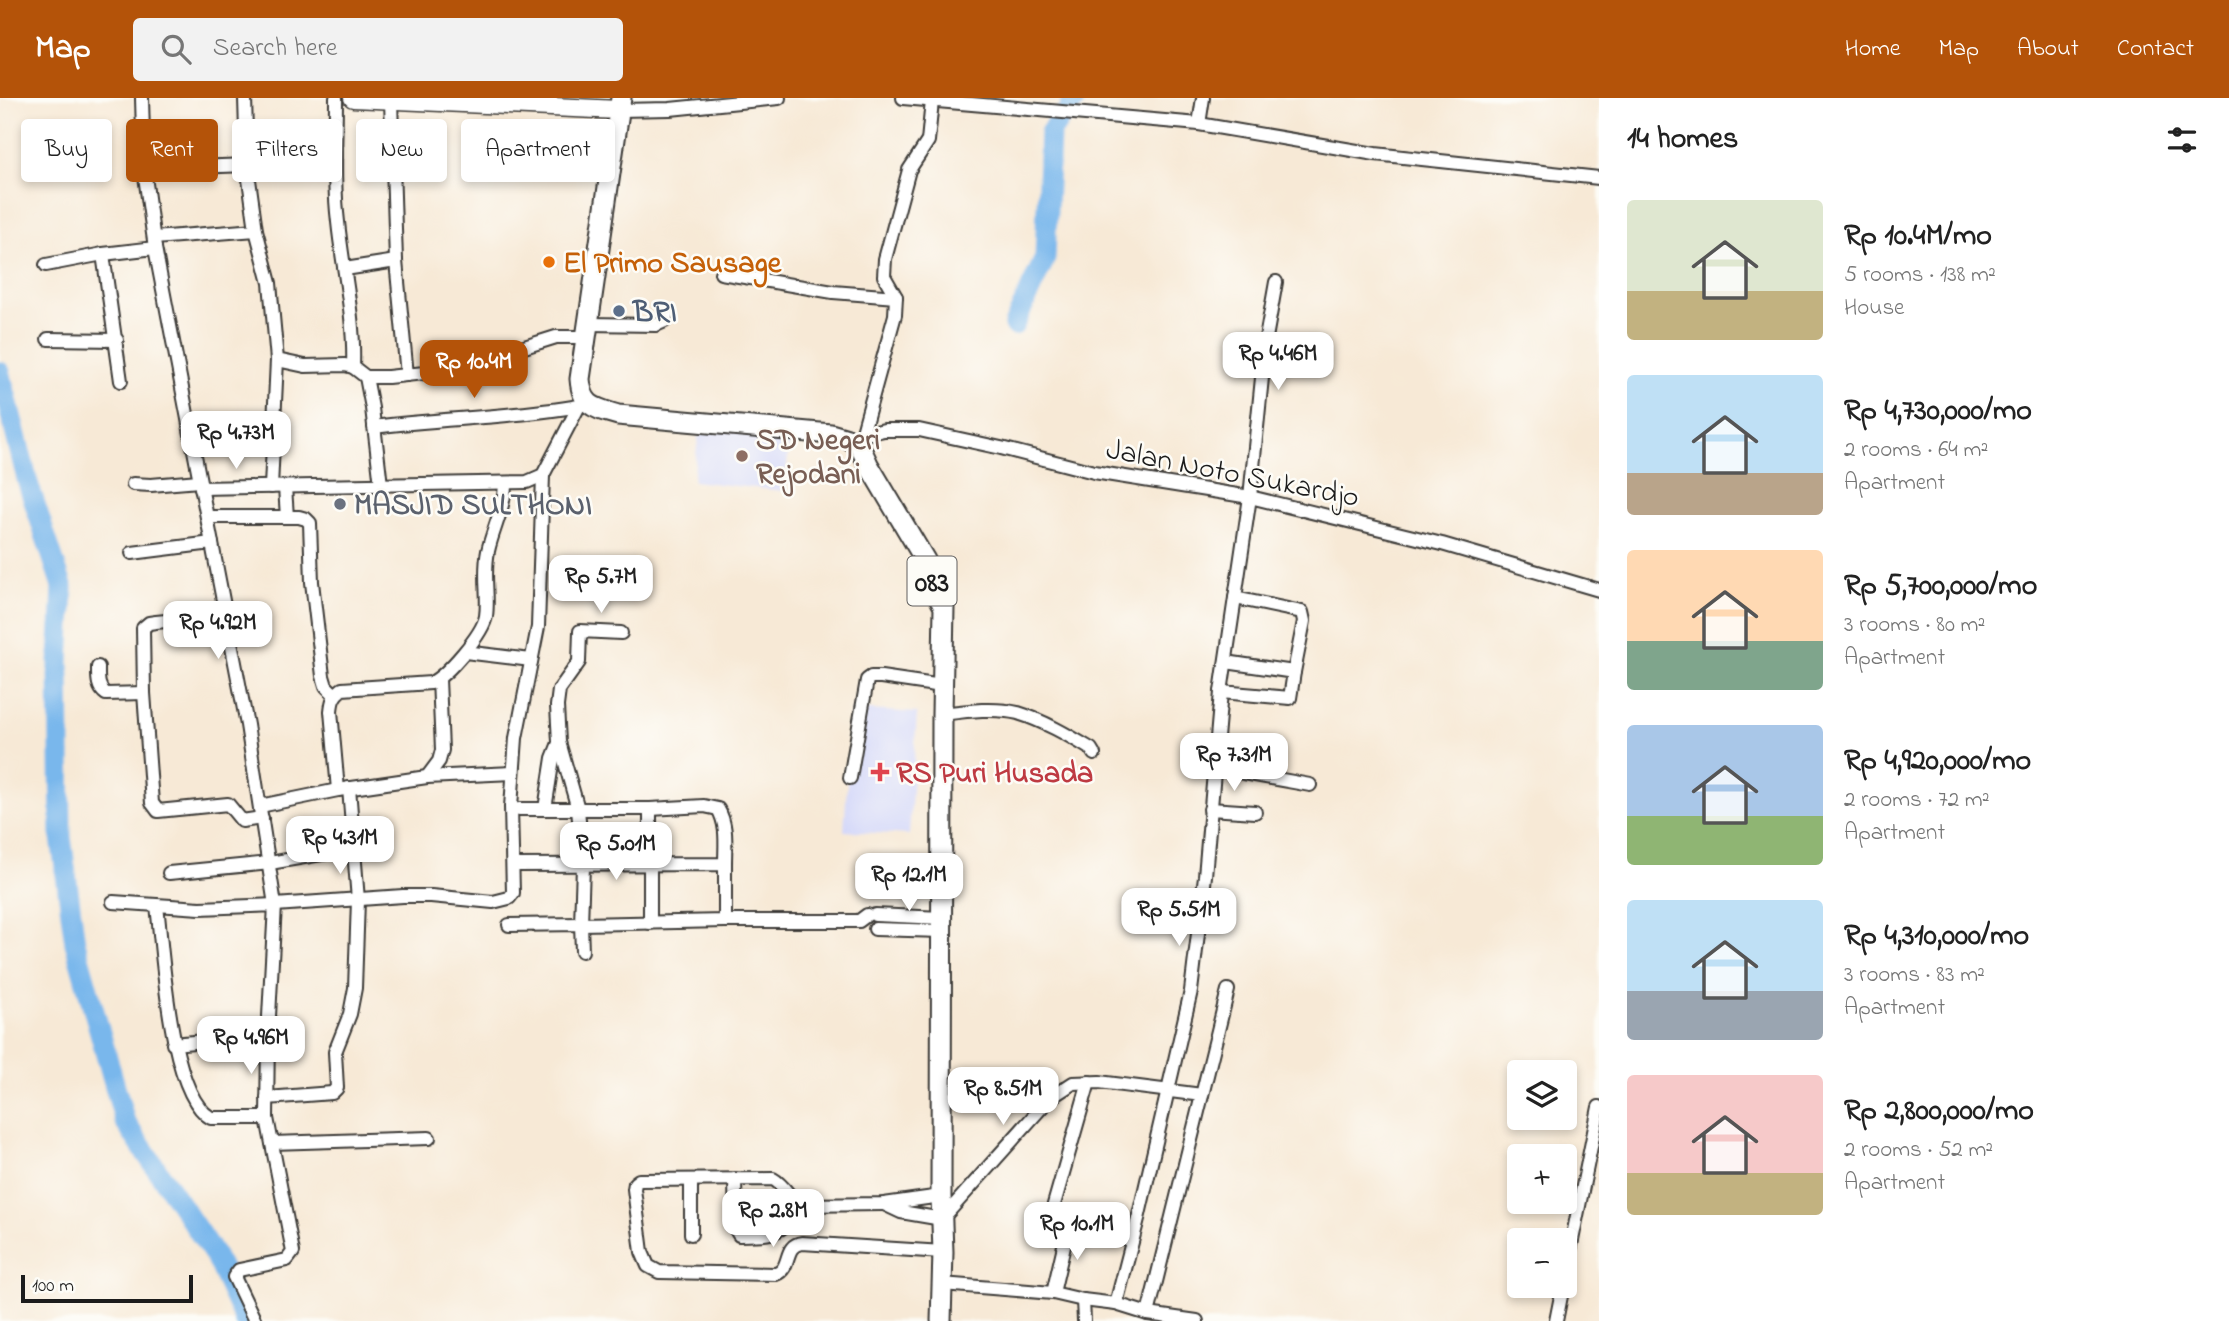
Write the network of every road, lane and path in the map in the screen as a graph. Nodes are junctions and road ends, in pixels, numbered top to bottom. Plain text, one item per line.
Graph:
1 (142, 98) edge
2 (246, 98) edge
3 (336, 98) edge
4 (354, 98) edge
5 (779, 98) edge
6 (902, 98) edge
7 (1203, 98) edge
8 (391, 100) junction
9 (932, 100) junction
10 (1011, 103) edge
11 (620, 104) edge
12 (143, 119) edge
13 (246, 119) edge
14 (1199, 124) junction
15 (1599, 178) edge
16 (146, 182) edge
17 (249, 182) edge
18 (256, 230) junction
19 (154, 243) junction
20 (103, 254) junction
21 (396, 261) junction
22 (46, 265) dead end
23 (345, 269) junction
24 (721, 273) dead end
25 (1276, 282) dead end
26 (896, 297) junction
27 (667, 314) dead end
28 (588, 330) junction
29 (48, 339) dead end
30 (117, 340) junction
31 (277, 360) junction
32 (354, 367) junction
33 (407, 375) junction
34 (366, 377) junction
35 (121, 381) dead end
36 (582, 404) junction
37 (374, 427) junction
38 (860, 438) junction
39 (543, 475) junction
40 (505, 483) junction
41 (133, 484) dead end
42 (200, 484) junction
43 (380, 485) junction
44 (271, 487) junction
45 (285, 487) junction
46 (1250, 497) junction
47 (206, 517) junction
48 (287, 517) junction
49 (212, 543) junction
50 (132, 553) dead end
51 (1599, 590) edge
52 (1235, 598) junction
53 (226, 615) junction
54 (621, 633) dead end
55 (465, 652) junction
56 (531, 660) junction
57 (1226, 662) junction
58 (98, 667) dead end
59 (1294, 672) junction
60 (439, 679) junction
61 (942, 686) junction
62 (1221, 692) junction
63 (144, 693) junction
64 (335, 695) junction
65 (942, 714) junction
66 (559, 742) junction
67 (1094, 754) dead end
68 (1215, 768) junction
69 (513, 773) junction
70 (427, 776) junction
71 (850, 778) dead end
72 (1310, 785) dead end
73 (344, 789) junction
74 (519, 809) dead end
75 (545, 809) junction
76 (578, 809) junction
77 (650, 809) junction
78 (1210, 809) junction
79 (261, 812) junction
80 (1255, 812) dead end
81 (384, 844) dead end
82 (355, 849) junction
83 (270, 863) junction
84 (725, 864) junction
85 (518, 865) dead end
86 (649, 865) junction
87 (583, 866) junction
88 (169, 873) dead end
89 (358, 900) junction
90 (113, 902) dead end
91 (275, 905) junction
92 (157, 906) junction
93 (725, 921) junction
94 (650, 923) junction
95 (581, 924) junction
96 (509, 925) dead end
97 (942, 925) junction
98 (582, 951) dead end
99 (1228, 990) dead end
100 (268, 1035) junction
101 (173, 1045) junction
102 (1089, 1082) junction
103 (1167, 1089) junction
104 (1202, 1095) junction
105 (267, 1098) junction
106 (1599, 1107) edge
107 (267, 1118) junction
108 (429, 1138) dead end
109 (272, 1143) junction
110 (735, 1179) junction
111 (691, 1180) junction
112 (941, 1196) junction
113 (793, 1200) junction
114 (884, 1204) junction
115 (942, 1219) junction
116 (1069, 1224) junction
117 (1575, 1228) edge
118 (691, 1234) dead end
119 (1132, 1240) junction
120 (943, 1252) junction
121 (942, 1284) junction
122 (1053, 1293) junction
123 (1561, 1298) edge
124 (1083, 1300) junction
125 (1116, 1304) junction
126 (1148, 1314) junction
127 (255, 1321) edge
128 (942, 1321) edge
129 (1084, 1321) edge
130 (1197, 1321) edge
131 (1556, 1321) edge

1 - 12 street
2 - 13 street
3 - 23 street
4 - 8 main road
5 - 11 street
6 - 9 street
7 - 14 street
8 - 11 main road
8 - 21 street
9 - 10 street
9 - 26 street
10 - 14 street
11 - 28 main road
14 - 15 street
16 - 19 street
17 - 18 street
18 - 19 street
18 - 31 street
19 - 20 street
19 - 42 street
20 - 22 street
20 - 30 street
21 - 23 street
21 - 33 street
23 - 32 street
24 - 26 street
25 - 46 street
26 - 38 street
27 - 28 street
28 - 33 street
28 - 36 main road
29 - 30 street
30 - 35 street
31 - 32 street
31 - 44 street
32 - 34 street
33 - 34 street
34 - 37 street
36 - 37 street
36 - 38 main road
36 - 39 street
37 - 43 street
38 - 46 street, Jalan Noto Sukardjo
38 - 61 main road, 083
39 - 40 street
39 - 56 street
40 - 43 street
40 - 55 street
41 - 42 street
42 - 44 street
42 - 47 street
43 - 45 street
44 - 45 street
45 - 48 street
46 - 51 street, Jalan Noto Sukardjo
46 - 52 street
47 - 48 street
47 - 49 street
48 - 64 street
49 - 50 street
49 - 53 street
52 - 57 street
52 - 59 street
53 - 63 street
53 - 79 street
54 - 66 street
55 - 56 street
55 - 60 street
56 - 69 street
57 - 59 street
57 - 62 street
58 - 63 street
59 - 62 street
60 - 64 street
60 - 70 street
61 - 65 main road, 083
61 - 71 street
62 - 68 street
63 - 79 street
64 - 73 street
65 - 67 street
65 - 97 main road, 083
66 - 75 street
66 - 76 street
68 - 72 street
68 - 78 street
69 - 70 street
69 - 89 street
70 - 73 street
73 - 79 street
73 - 82 street
74 - 75 street
75 - 76 street
76 - 77 street
76 - 87 street
77 - 84 street
77 - 86 street
78 - 80 street
78 - 103 street
79 - 83 street
81 - 82 street
82 - 83 street
82 - 89 street
83 - 88 street
83 - 91 street
84 - 86 street
84 - 93 street
85 - 87 street
86 - 87 street
86 - 94 street
87 - 95 street
89 - 91 street
89 - 105 street
90 - 92 street
91 - 92 street
91 - 100 street
92 - 101 street
93 - 94 street
93 - 97 street
94 - 95 street
95 - 96 street
95 - 98 street
97 - 112 main road, 083
99 - 104 street
100 - 101 street
100 - 105 street
101 - 107 street
102 - 103 street
102 - 115 street
102 - 116 street
103 - 104 street
103 - 119 street
104 - 126 street
105 - 107 street
106 - 117 street
107 - 109 street
108 - 109 street
109 - 127 street
110 - 111 street
110 - 113 street
110 - 113 street
111 - 118 street
111 - 120 street
112 - 114 street
112 - 115 main road, 083
113 - 114 street
114 - 115 street
115 - 120 main road, 083
116 - 119 street
116 - 122 street
119 - 125 street
120 - 121 main road, 083
121 - 122 street
121 - 128 main road, 083
122 - 124 street
123 - 131 street
124 - 125 street
124 - 129 street
125 - 126 street
126 - 130 street

